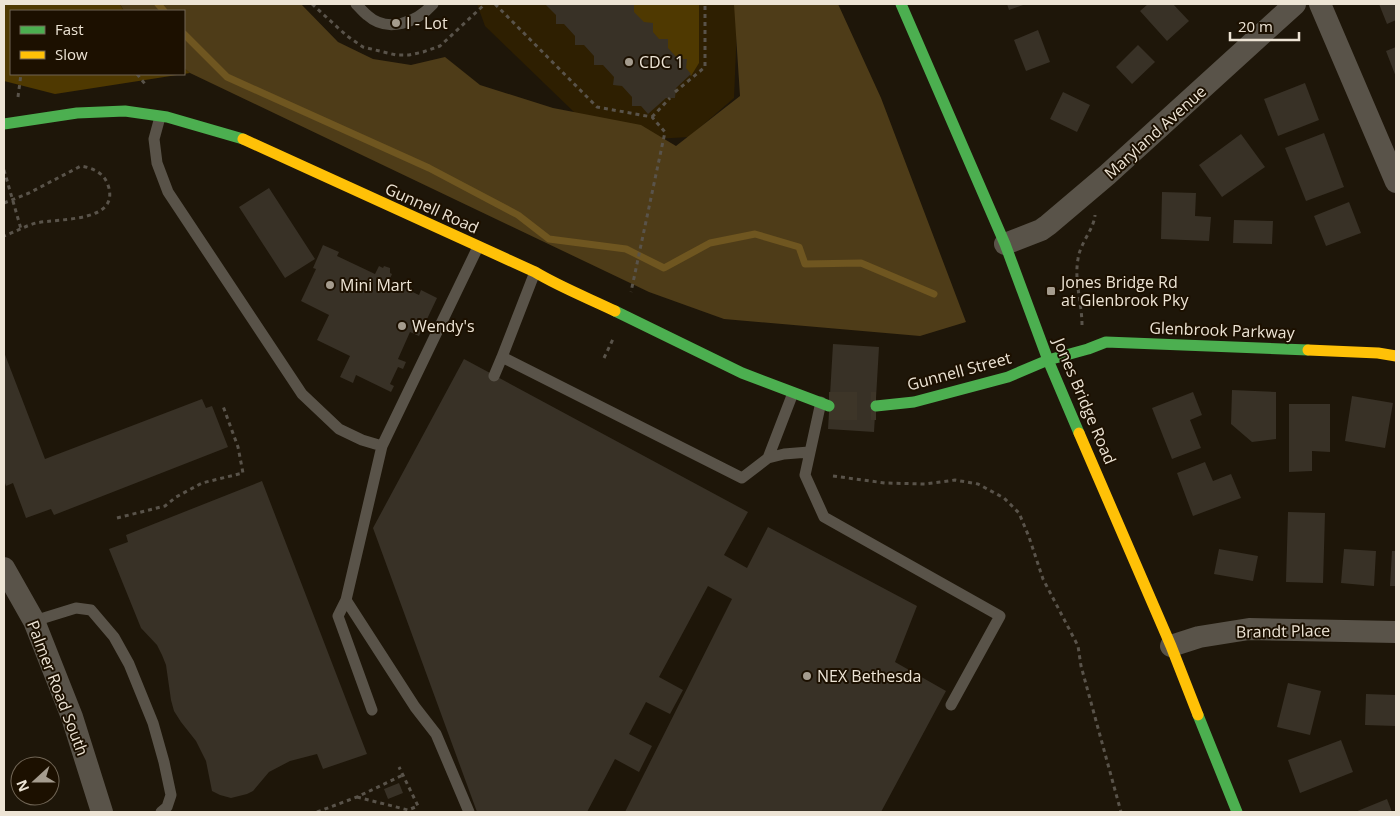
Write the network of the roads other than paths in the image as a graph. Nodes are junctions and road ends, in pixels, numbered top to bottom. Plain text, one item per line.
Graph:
1 (356, 4) edge
2 (433, 4) edge
3 (901, 4) edge
4 (1295, 4) edge
5 (1320, 4) edge
6 (160, 116) junction
7 (4, 124) edge
8 (1396, 182) edge
9 (1004, 244) junction
10 (478, 247) junction
11 (535, 272) junction
12 (1396, 356) edge
13 (502, 357) junction
14 (1048, 360) junction
15 (494, 376) dead end
16 (793, 393) junction
17 (825, 404) joint
18 (876, 406) tunnel mouth
19 (382, 446) junction
20 (809, 452) junction
21 (768, 458) junction
22 (4, 568) edge
23 (346, 600) junction
24 (34, 621) junction
25 (1396, 632) edge
26 (1171, 646) junction
27 (951, 705) dead end
28 (372, 710) dead end
29 (102, 812) edge
30 (161, 812) edge
31 (469, 812) edge
32 (1237, 812) edge

1 - 2 lane
3 - 9 street, Jones Bridge Road
4 - 9 street, Maryland Avenue
5 - 8 street
6 - 7 street, Gunnell Road
6 - 10 street, Gunnell Road
6 - 19 lane
9 - 14 street, Jones Bridge Road
10 - 11 street, Gunnell Road
10 - 19 lane
11 - 13 lane
11 - 16 street, Gunnell Road
12 - 14 street, Glenbrook Parkway
13 - 15 lane
13 - 21 lane
14 - 18 street, Gunnell Street
14 - 26 street, Jones Bridge Road
16 - 17 street, Gunnell Road
16 - 21 lane
17 - 20 lane
19 - 23 lane
20 - 21 lane
20 - 27 lane
22 - 24 street, Palmer Road South
23 - 28 lane
23 - 31 lane
24 - 29 street, Palmer Road South
24 - 30 lane
25 - 26 street, Brandt Place
26 - 32 street, Jones Bridge Road

